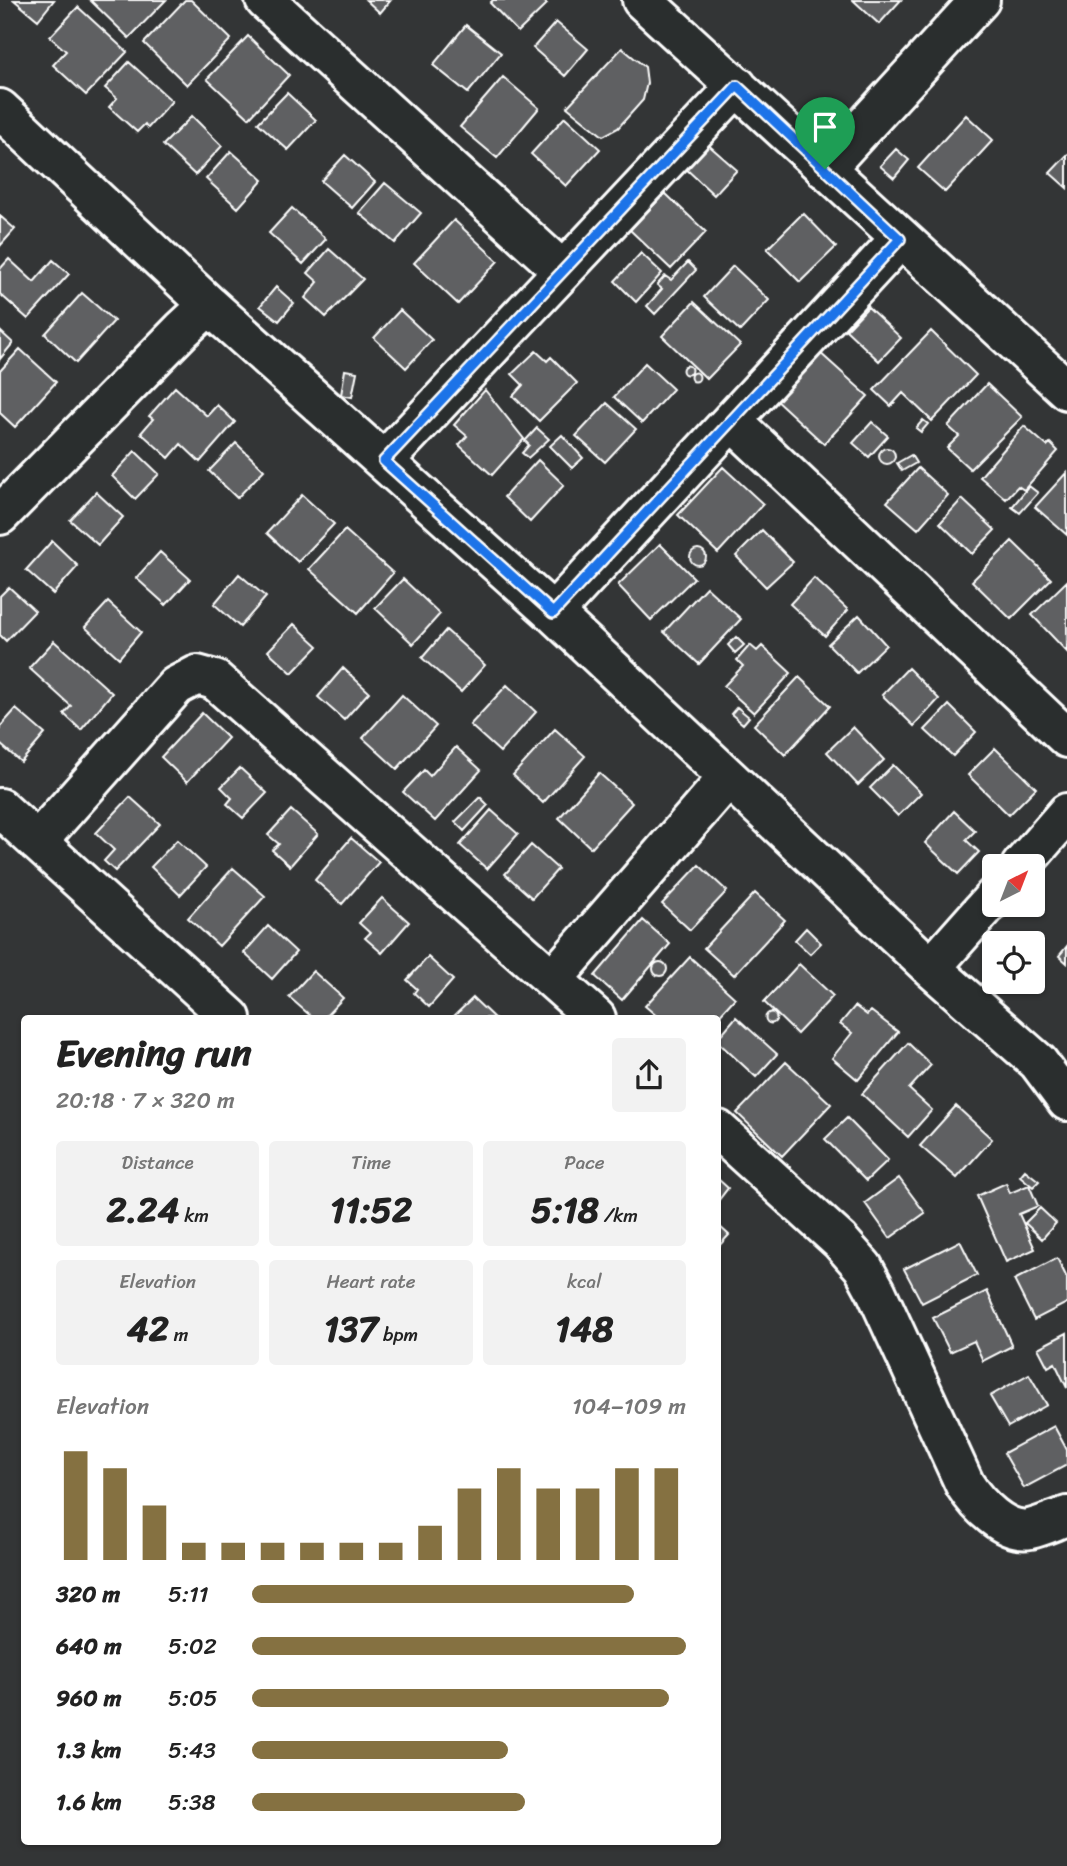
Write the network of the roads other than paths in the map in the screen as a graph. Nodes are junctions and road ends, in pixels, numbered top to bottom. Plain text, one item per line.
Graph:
1 (265, 0) edge
2 (642, 0) edge
3 (980, 0) edge
4 (737, 86) junction
5 (0, 109) edge
6 (825, 169) junction
7 (900, 239) junction
8 (563, 271) junction
9 (209, 305) junction
10 (1067, 390) edge
11 (732, 421) junction
12 (384, 461) junction
13 (6, 496) edge
14 (553, 613) junction
15 (1067, 738) edge
16 (727, 779) junction
17 (0, 808) edge
18 (1067, 813) edge
19 (37, 842) junction
20 (1031, 854) edge
21 (982, 911) edge
22 (931, 968) junction
23 (553, 979) junction
24 (228, 1015) edge
25 (593, 1015) edge
26 (1067, 1101) edge
27 (721, 1133) edge
28 (1067, 1516) edge

1 - 8 street
2 - 4 street
3 - 6 street
4 - 6 street
4 - 8 street
5 - 9 street
6 - 7 street
7 - 10 street
7 - 11 street
8 - 12 street
9 - 12 street
9 - 13 street
11 - 14 street
11 - 15 street
12 - 14 street
14 - 16 street
16 - 22 street
16 - 23 street
17 - 19 street
18 - 20 street
19 - 23 street
19 - 24 street
21 - 22 street
22 - 26 street
23 - 25 street
27 - 28 street

